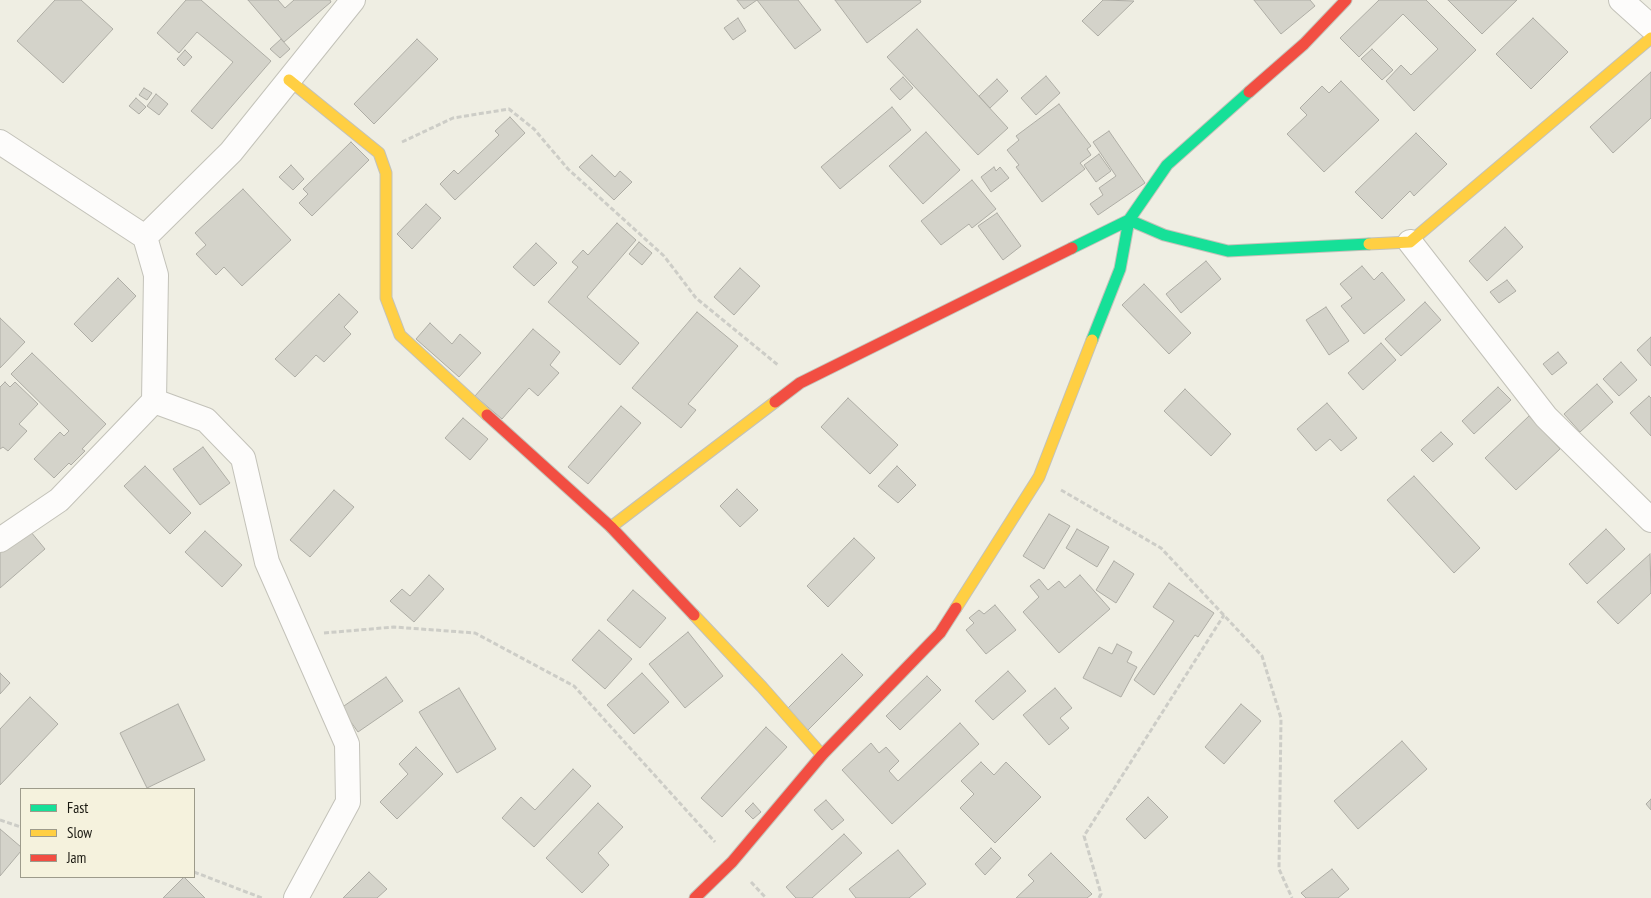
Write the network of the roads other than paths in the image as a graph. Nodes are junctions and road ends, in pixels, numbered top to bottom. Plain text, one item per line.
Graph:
1 (352, 0) edge
2 (1346, 0) edge
3 (1621, 0) edge
4 (1651, 27) edge
5 (1651, 38) edge
6 (289, 80) junction
7 (0, 142) edge
8 (1129, 220) junction
9 (145, 237) junction
10 (1410, 242) junction
11 (154, 401) junction
12 (1649, 513) edge
13 (611, 527) junction
14 (0, 540) edge
15 (822, 755) junction
16 (296, 898) edge
17 (695, 898) edge

1 - 6 street
2 - 8 street
3 - 4 street
5 - 10 street
6 - 9 street
6 - 13 street
7 - 9 street
8 - 10 street
8 - 13 street
8 - 15 street
9 - 11 street
10 - 12 street
11 - 14 street
11 - 16 street
13 - 15 street
15 - 17 street

